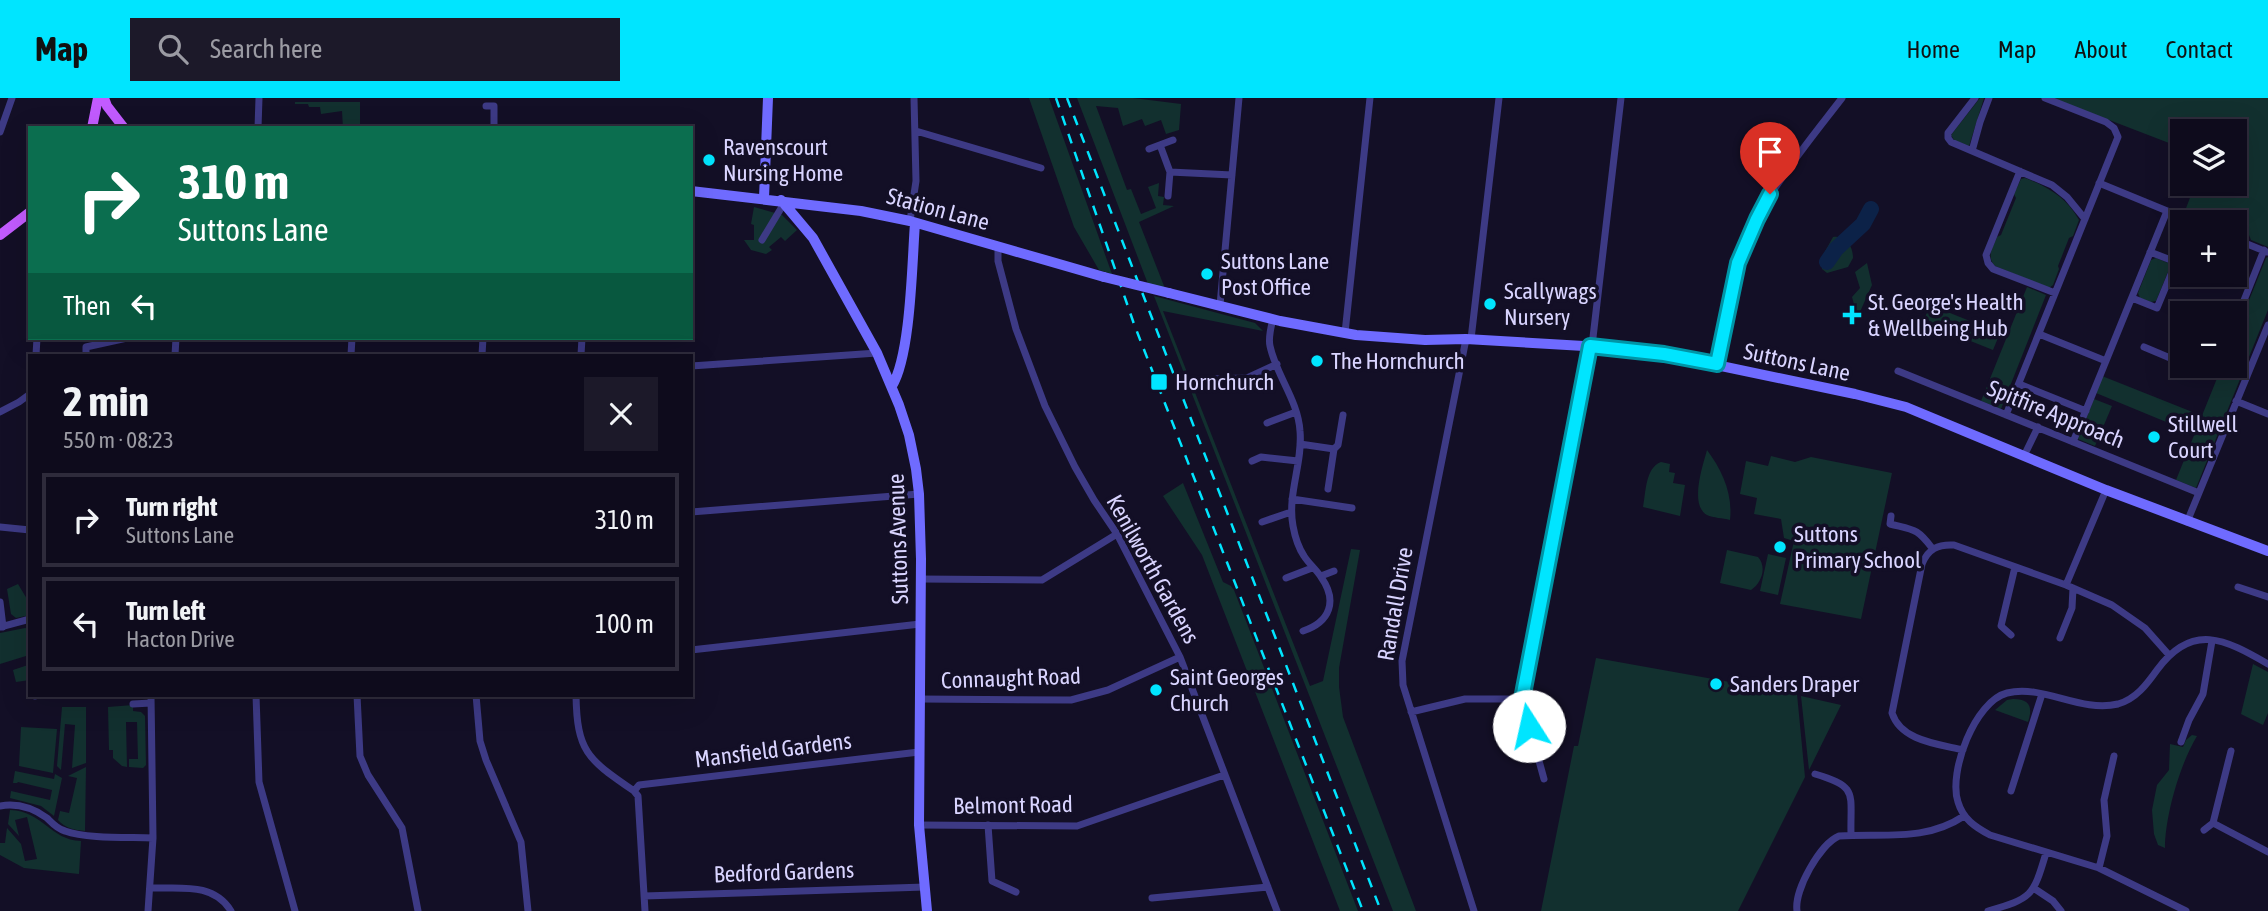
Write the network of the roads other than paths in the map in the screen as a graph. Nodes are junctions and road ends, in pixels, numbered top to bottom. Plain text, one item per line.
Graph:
1 (12, 98) edge
2 (98, 98) edge
3 (104, 98) edge
4 (259, 98) edge
5 (768, 98) edge
6 (914, 98) edge
7 (1239, 98) edge
8 (1370, 98) edge
9 (1499, 98) edge
10 (1620, 98) edge
11 (1842, 98) edge
12 (1975, 98) edge
13 (1989, 98) edge
14 (2045, 98) edge
15 (486, 106) dead end
16 (116, 118) junction
17 (93, 125) edge
18 (122, 126) edge
19 (258, 126) edge
20 (494, 126) edge
21 (916, 131) junction
22 (0, 132) edge
23 (1173, 140) dead end
24 (1160, 145) junction
25 (1149, 149) dead end
26 (1972, 151) junction
27 (1041, 168) dead end
28 (2020, 171) junction
29 (1170, 172) junction
30 (1232, 175) junction
31 (2099, 183) junction
32 (693, 191) edge
33 (1168, 196) dead end
34 (764, 198) junction
35 (783, 203) junction
36 (2167, 211) junction
37 (2170, 212) edge
38 (28, 214) edge
39 (2085, 219) junction
40 (913, 222) junction
41 (0, 235) edge
42 (762, 240) dead end
43 (2247, 244) edge
44 (998, 247) junction
45 (2266, 251) edge
46 (2150, 252) junction
47 (1170, 293) joint
48 (2055, 293) junction
49 (2132, 298) junction
50 (2244, 301) edge
51 (1220, 305) junction
52 (1273, 319) junction
53 (2268, 325) edge
54 (1345, 333) junction
55 (2039, 334) junction
56 (1468, 339) junction
57 (121, 340) edge
58 (1591, 346) junction
59 (2144, 347) dead end
60 (86, 351) edge
61 (877, 353) junction
62 (2170, 358) edge
63 (2106, 361) junction
64 (1277, 364) junction
65 (1717, 364) junction
66 (693, 366) edge
67 (1898, 371) dead end
68 (1209, 379) dead end
69 (2018, 384) junction
70 (892, 386) junction
71 (28, 395) edge
72 (2236, 401) junction
73 (2086, 411) junction
74 (0, 412) edge
75 (1296, 412) junction
76 (2268, 414) edge
77 (1343, 415) dead end
78 (2006, 415) junction
79 (1267, 423) dead end
80 (2038, 427) junction
81 (2073, 442) junction
82 (1300, 444) junction
83 (1334, 449) junction
84 (2024, 456) junction
85 (1252, 461) dead end
86 (1298, 461) junction
87 (1328, 489) dead end
88 (2106, 490) junction
89 (2199, 493) junction
90 (919, 494) junction
91 (1292, 499) junction
92 (1352, 508) dead end
93 (693, 512) edge
94 (1291, 512) junction
95 (1891, 516) dead end
96 (1262, 522) dead end
97 (2187, 522) junction
98 (0, 527) edge
99 (28, 530) edge
100 (1117, 534) junction
101 (1932, 548) junction
102 (2268, 551) edge
103 (2015, 567) junction
104 (1312, 568) junction
105 (1334, 571) dead end
106 (1321, 576) junction
107 (1286, 578) dead end
108 (919, 579) junction
109 (2070, 587) junction
110 (2238, 587) dead end
111 (2268, 597) edge
112 (0, 602) edge
113 (28, 620) edge
114 (920, 624) junction
115 (2, 627) edge
116 (1303, 631) dead end
117 (2011, 635) dead end
118 (2060, 638) dead end
119 (2212, 641) junction
120 (693, 650) edge
121 (2168, 655) junction
122 (1180, 657) junction
123 (2268, 664) edge
124 (2042, 694) junction
125 (256, 697) edge
126 (357, 697) edge
127 (476, 697) edge
128 (576, 697) edge
129 (151, 699) edge
130 (920, 699) junction
131 (1522, 699) junction
132 (133, 704) dead end
133 (1411, 712) junction
134 (2181, 742) dead end
135 (1963, 750) junction
136 (2231, 751) dead end
137 (919, 752) junction
138 (2114, 757) dead end
139 (1815, 774) dead end
140 (1224, 775) junction
141 (1544, 779) dead end
142 (634, 791) junction
143 (2011, 791) dead end
144 (0, 806) edge
145 (1964, 816) junction
146 (2213, 823) junction
147 (919, 825) junction
148 (988, 825) junction
149 (2204, 830) dead end
150 (1851, 835) junction
151 (153, 838) junction
152 (2268, 852) edge
153 (2046, 853) junction
154 (2099, 868) junction
155 (925, 887) junction
156 (1268, 887) junction
157 (150, 888) junction
158 (2035, 889) junction
159 (1016, 892) dead end
160 (644, 896) junction
161 (1152, 898) dead end
162 (148, 911) edge
163 (231, 911) edge
164 (295, 911) edge
165 (418, 911) edge
166 (528, 911) edge
167 (645, 911) edge
168 (927, 911) edge
169 (1277, 911) edge
170 (1474, 911) edge
171 (1797, 911) edge
172 (1988, 911) edge
173 (2060, 911) edge
174 (2186, 911) edge

1 - 22 street
2 - 17 main road
3 - 16 main road
4 - 19 street
5 - 34 street
6 - 21 street
7 - 30 street
8 - 54 street
9 - 56 street, Randall Drive
10 - 58 street
11 - 65 street
12 - 26 street
13 - 26 street
14 - 31 street
15 - 20 street
16 - 17 main road
16 - 18 main road
21 - 27 street
21 - 40 street
23 - 24 street
24 - 25 street
24 - 29 street
26 - 28 street
28 - 39 street
28 - 48 street
29 - 30 street
29 - 33 street
30 - 51 street
31 - 36 street
31 - 39 street
32 - 34 street, Station Lane
34 - 35 street, Station Lane
35 - 40 street, Station Lane
35 - 42 street
35 - 61 street, Suttons Avenue
36 - 37 street
36 - 46 street
38 - 41 main road
39 - 48 street
40 - 44 street, Station Lane
40 - 70 street
43 - 45 street
44 - 47 street, Station Lane, bridge
44 - 100 street, Kenilworth Gardens
45 - 50 street
46 - 49 street
46 - 49 street
47 - 51 street, Suttons Lane
48 - 55 street
49 - 63 street
51 - 52 street, Suttons Lane
52 - 54 street, Suttons Lane
52 - 64 street
53 - 72 street
54 - 56 street, Suttons Lane
55 - 63 street
55 - 69 street
56 - 58 street, Suttons Lane
56 - 133 street, Randall Drive
57 - 60 street
58 - 65 street, Suttons Lane
58 - 131 street
59 - 62 street
61 - 66 street
61 - 70 street, Suttons Avenue
63 - 73 street
64 - 68 street
64 - 75 street
65 - 84 street, Suttons Lane
67 - 78 street, Spitfire Approach
69 - 73 street
69 - 78 street
70 - 90 street, Suttons Avenue
71 - 74 street
72 - 76 street
72 - 89 street
73 - 81 street
75 - 79 street
75 - 82 street
77 - 83 street
78 - 80 street, Spitfire Approach
80 - 81 street, Spitfire Approach
80 - 84 street
81 - 89 street, Spitfire Approach
82 - 83 street
82 - 86 street
83 - 87 street
84 - 88 street, Suttons Lane
85 - 86 street
86 - 91 street
88 - 97 street, Suttons Lane
88 - 109 street
89 - 97 street
90 - 93 street
90 - 108 street, Suttons Avenue
91 - 92 street
91 - 94 street
94 - 96 street
94 - 104 street
95 - 101 street
97 - 102 street, Suttons Lane
98 - 99 street
100 - 108 street
100 - 122 street, Kenilworth Gardens
101 - 103 street
101 - 135 street
103 - 109 street
103 - 117 street
104 - 106 street
104 - 107 street
105 - 106 street
106 - 116 street
108 - 114 street, Suttons Avenue
109 - 118 street
109 - 121 street
110 - 111 street
112 - 115 street
113 - 115 street
114 - 120 street
114 - 130 street, Suttons Avenue
119 - 121 street
119 - 123 street
119 - 134 street
121 - 124 street
122 - 130 street, Connaught Road
122 - 140 street, Kenilworth Gardens
124 - 135 street
124 - 143 street
125 - 164 street
126 - 165 street
127 - 166 street
128 - 142 street
129 - 132 street
129 - 151 street
130 - 137 street, Suttons Avenue
131 - 133 street
131 - 141 street
133 - 170 street, Randall Drive
135 - 145 street
136 - 146 street
137 - 142 street, Mansfield Gardens
137 - 147 street, Suttons Avenue
138 - 154 street
139 - 150 street
140 - 148 street, Belmont Road
140 - 156 street, Kenilworth Gardens
142 - 160 street
144 - 151 street
145 - 150 street
145 - 153 street
146 - 149 street
146 - 152 street
147 - 148 street, Belmont Road
147 - 155 street, Suttons Avenue
148 - 159 street
150 - 171 street
151 - 157 street
153 - 154 street
153 - 158 street
154 - 174 street
155 - 160 street, Bedford Gardens
155 - 168 street, Suttons Avenue
156 - 161 street
156 - 169 street, Kenilworth Gardens
157 - 162 street
157 - 163 street
158 - 172 street
158 - 173 street
160 - 167 street

